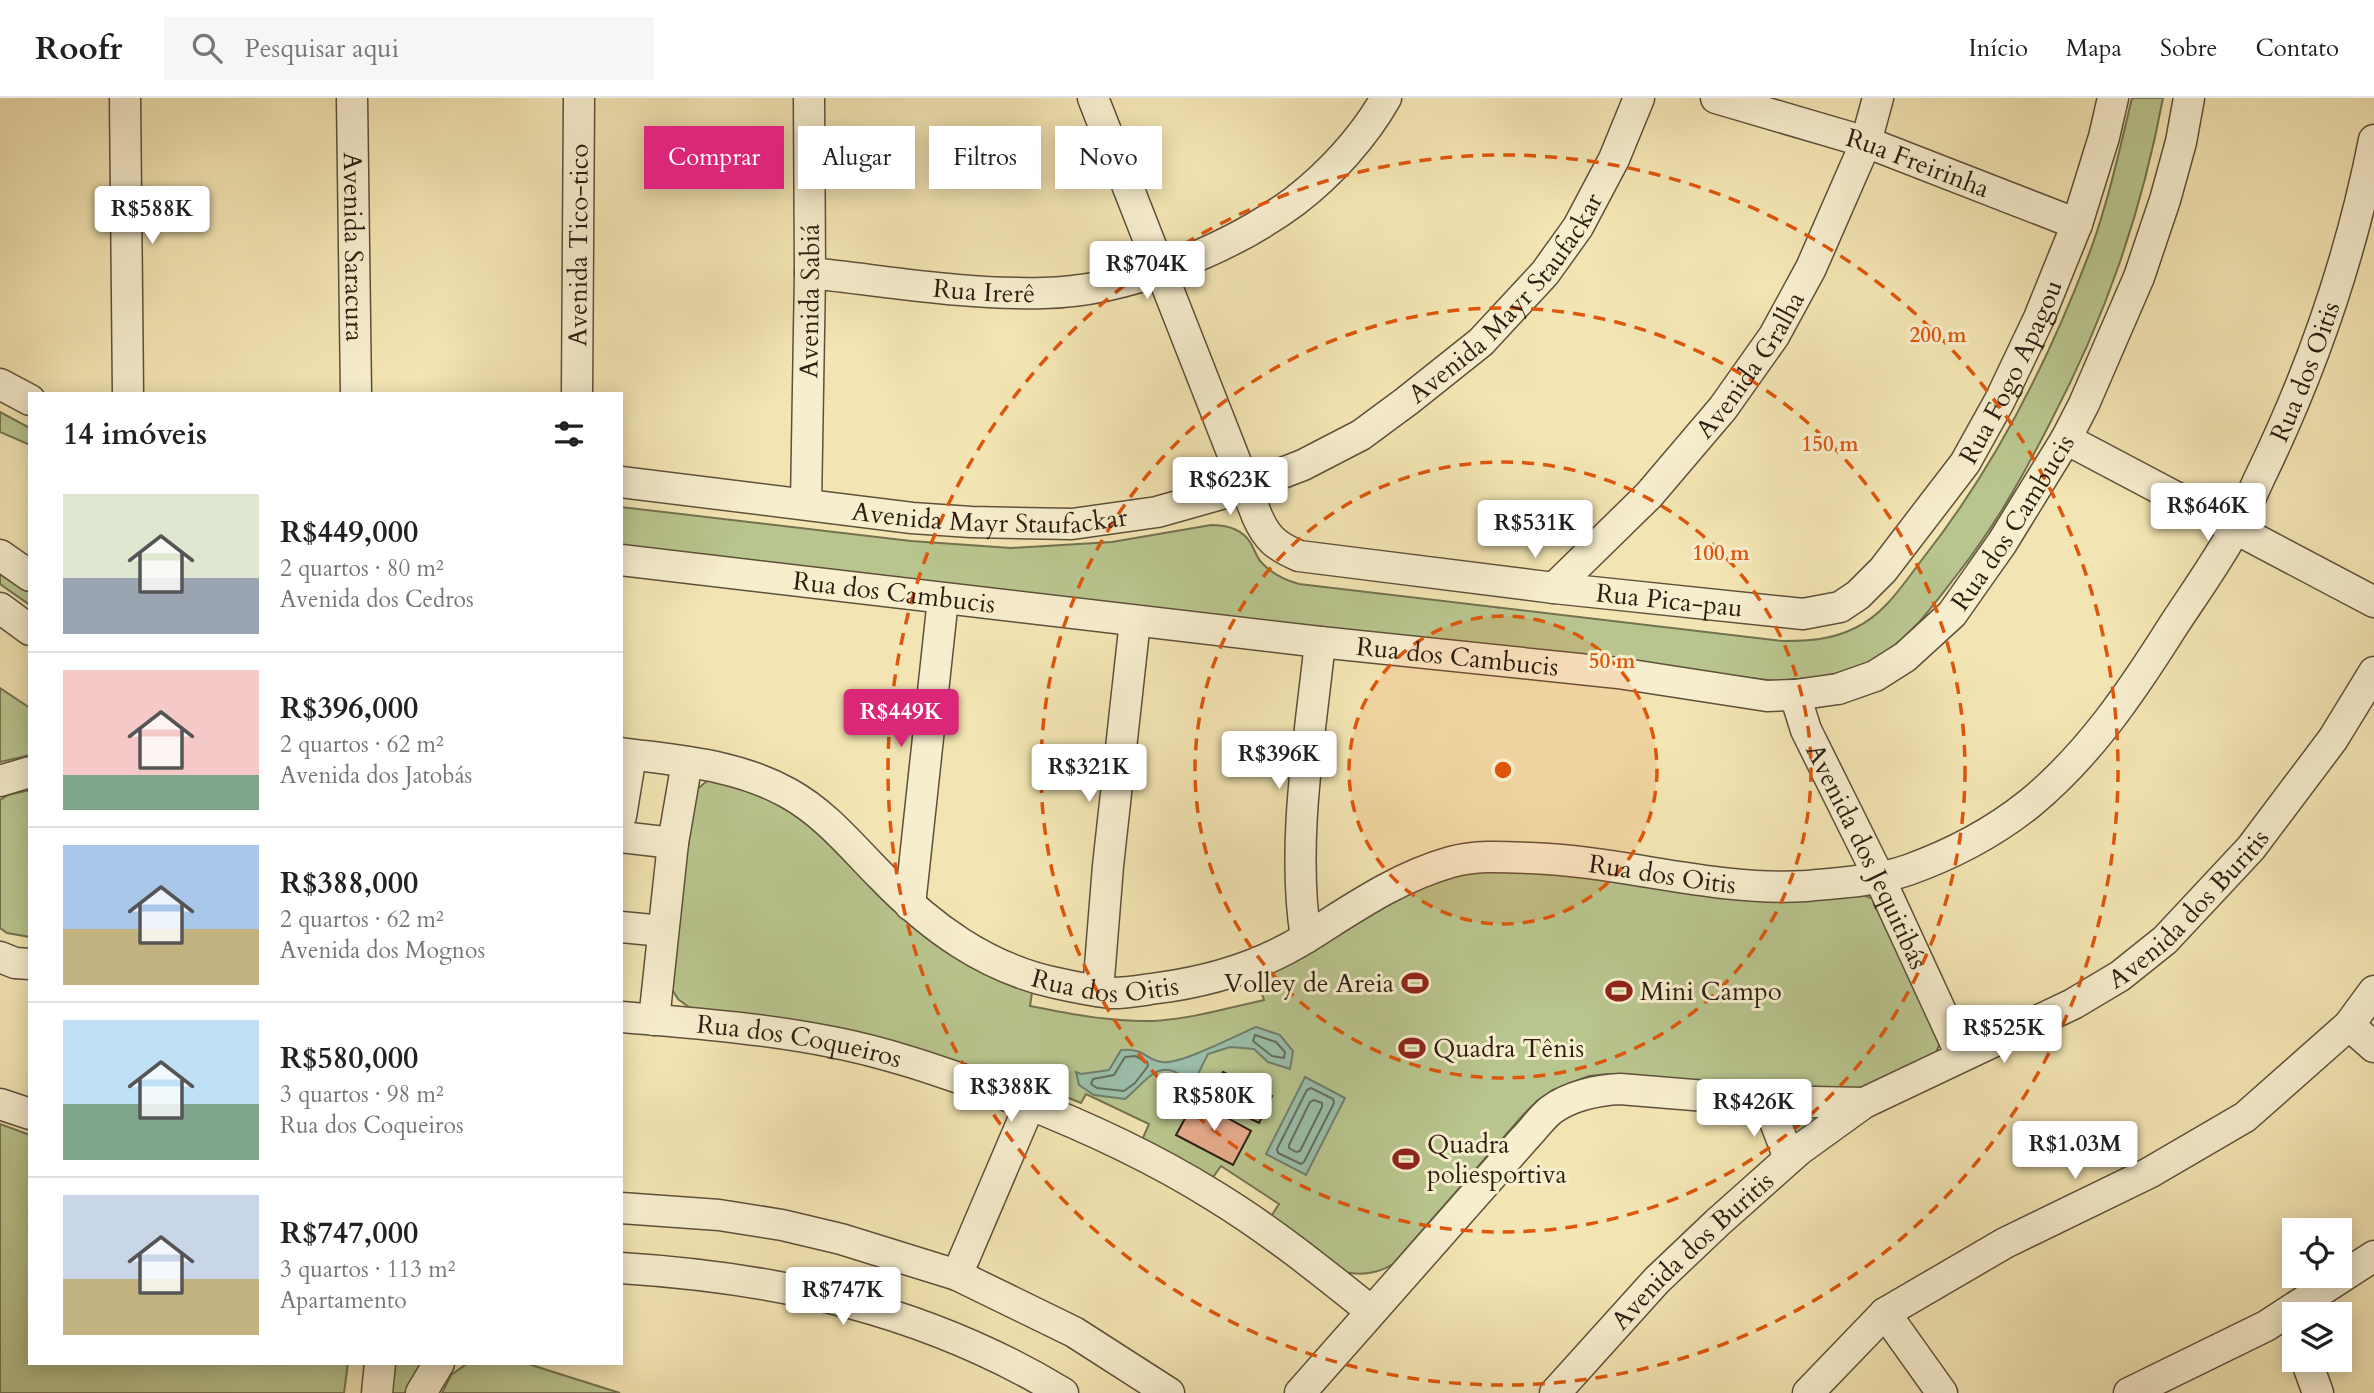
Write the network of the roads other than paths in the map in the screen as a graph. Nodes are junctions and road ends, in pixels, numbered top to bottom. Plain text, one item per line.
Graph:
1 (125, 98) edge
2 (352, 98) edge
3 (579, 98) edge
4 (809, 98) edge
5 (1093, 98) edge
6 (1386, 98) edge
7 (1639, 98) edge
8 (1716, 98) edge
9 (1878, 98) edge
10 (2113, 98) edge
11 (2189, 98) edge
12 (2374, 140) edge
13 (1866, 142) junction
14 (2077, 224) junction
15 (1161, 270) junction
16 (810, 273) junction
17 (0, 383) edge
18 (128, 392) edge
19 (356, 392) edge
20 (577, 392) edge
21 (28, 399) edge
22 (2066, 439) junction
23 (623, 482) edge
24 (1246, 487) junction
25 (806, 504) junction
26 (2235, 529) junction
27 (0, 555) edge
28 (623, 560) edge
29 (28, 575) edge
30 (1554, 588) junction
31 (943, 599) junction
32 (2374, 603) edge
33 (1840, 607) joint
34 (0, 608) edge
35 (1135, 621) junction
36 (28, 629) edge
37 (1320, 642) junction
38 (2374, 672) edge
39 (1795, 695) junction
40 (626, 754) edge
41 (687, 762) junction
42 (28, 773) edge
43 (0, 781) edge
44 (623, 791) edge
45 (623, 837) edge
46 (673, 843) junction
47 (1879, 877) junction
48 (910, 905) junction
49 (623, 927) edge
50 (663, 931) junction
51 (1306, 938) junction
52 (1098, 991) junction
53 (2374, 991) edge
54 (623, 1017) edge
55 (654, 1020) junction
56 (2349, 1026) junction
57 (2374, 1047) edge
58 (1961, 1055) junction
59 (1767, 1101) junction
60 (1864, 1103) junction
61 (0, 1104) edge
62 (1030, 1104) junction
63 (28, 1113) edge
64 (1788, 1158) junction
65 (623, 1208) edge
66 (2374, 1256) edge
67 (623, 1268) edge
68 (957, 1275) junction
69 (2313, 1302) edge
70 (1371, 1311) junction
71 (1885, 1313) junction
72 (2282, 1321) edge
73 (380, 1365) edge
74 (438, 1365) edge
75 (2310, 1372) edge
76 (377, 1393) edge
77 (421, 1393) edge
78 (1063, 1393) edge
79 (1169, 1393) edge
80 (1300, 1393) edge
81 (1555, 1393) edge
82 (1808, 1393) edge
83 (1942, 1393) edge
84 (2129, 1393) edge
85 (2318, 1393) edge

1 - 18 street
2 - 19 street, Avenida Saracura
3 - 20 street, Avenida Tico-tico
4 - 16 street, Avenida Sabiá
5 - 15 street, Rua Pica-pau
6 - 15 street, Rua Irerê
7 - 24 street, Avenida Mayr Staufackar
8 - 13 street, Rua Freirinha
9 - 13 street, Avenida Gralha
10 - 14 street, Rua Fogo Apagou
11 - 22 street, Rua dos Cambucis
12 - 26 street, Rua dos Oitis
13 - 14 street, Rua Freirinha
13 - 30 street, Avenida Gralha
14 - 33 street, Rua Fogo Apagou
15 - 16 street, Rua Irerê
15 - 24 street, Rua Pica-pau
16 - 25 street, Avenida Sabiá
17 - 21 street
22 - 26 street
22 - 39 street, Rua dos Cambucis
23 - 25 street, Avenida Mayr Staufackar
24 - 25 street, Avenida Mayr Staufackar
24 - 30 street, Rua Pica-pau
26 - 32 street
26 - 47 street, Rua dos Oitis
27 - 29 street
28 - 31 street, Rua dos Cambucis
30 - 33 street, Rua Pica-pau
31 - 35 street, Rua dos Cambucis
31 - 48 street
34 - 36 street
35 - 37 street, Rua dos Cambucis
35 - 52 street
37 - 39 street, Rua dos Cambucis
37 - 51 street
38 - 58 street, Avenida dos Buritis
39 - 47 street, Avenida dos Jequitibás
40 - 41 street, Rua dos Oitis
40 - 44 street
41 - 46 street
41 - 48 street, Rua dos Oitis
42 - 43 street
45 - 46 street
46 - 50 street
47 - 51 street, Rua dos Oitis
47 - 58 street, Avenida dos Jequitibás
48 - 52 street, Rua dos Oitis
49 - 50 street
50 - 55 street
51 - 52 street, Rua dos Oitis
53 - 56 street
54 - 55 street, Rua dos Coqueiros
55 - 62 street, Rua dos Coqueiros
56 - 57 street
56 - 71 street
58 - 60 street, Avenida dos Buritis
59 - 60 street
59 - 64 street
59 - 70 street
60 - 64 street, Avenida dos Buritis
61 - 63 street
62 - 68 street
62 - 70 street, Rua dos Coqueiros
64 - 81 street, Avenida dos Buritis
65 - 68 street
66 - 69 street
67 - 78 street
68 - 79 street
70 - 80 street
71 - 82 street
71 - 83 street
72 - 84 street
73 - 76 street
74 - 77 street
75 - 85 street

